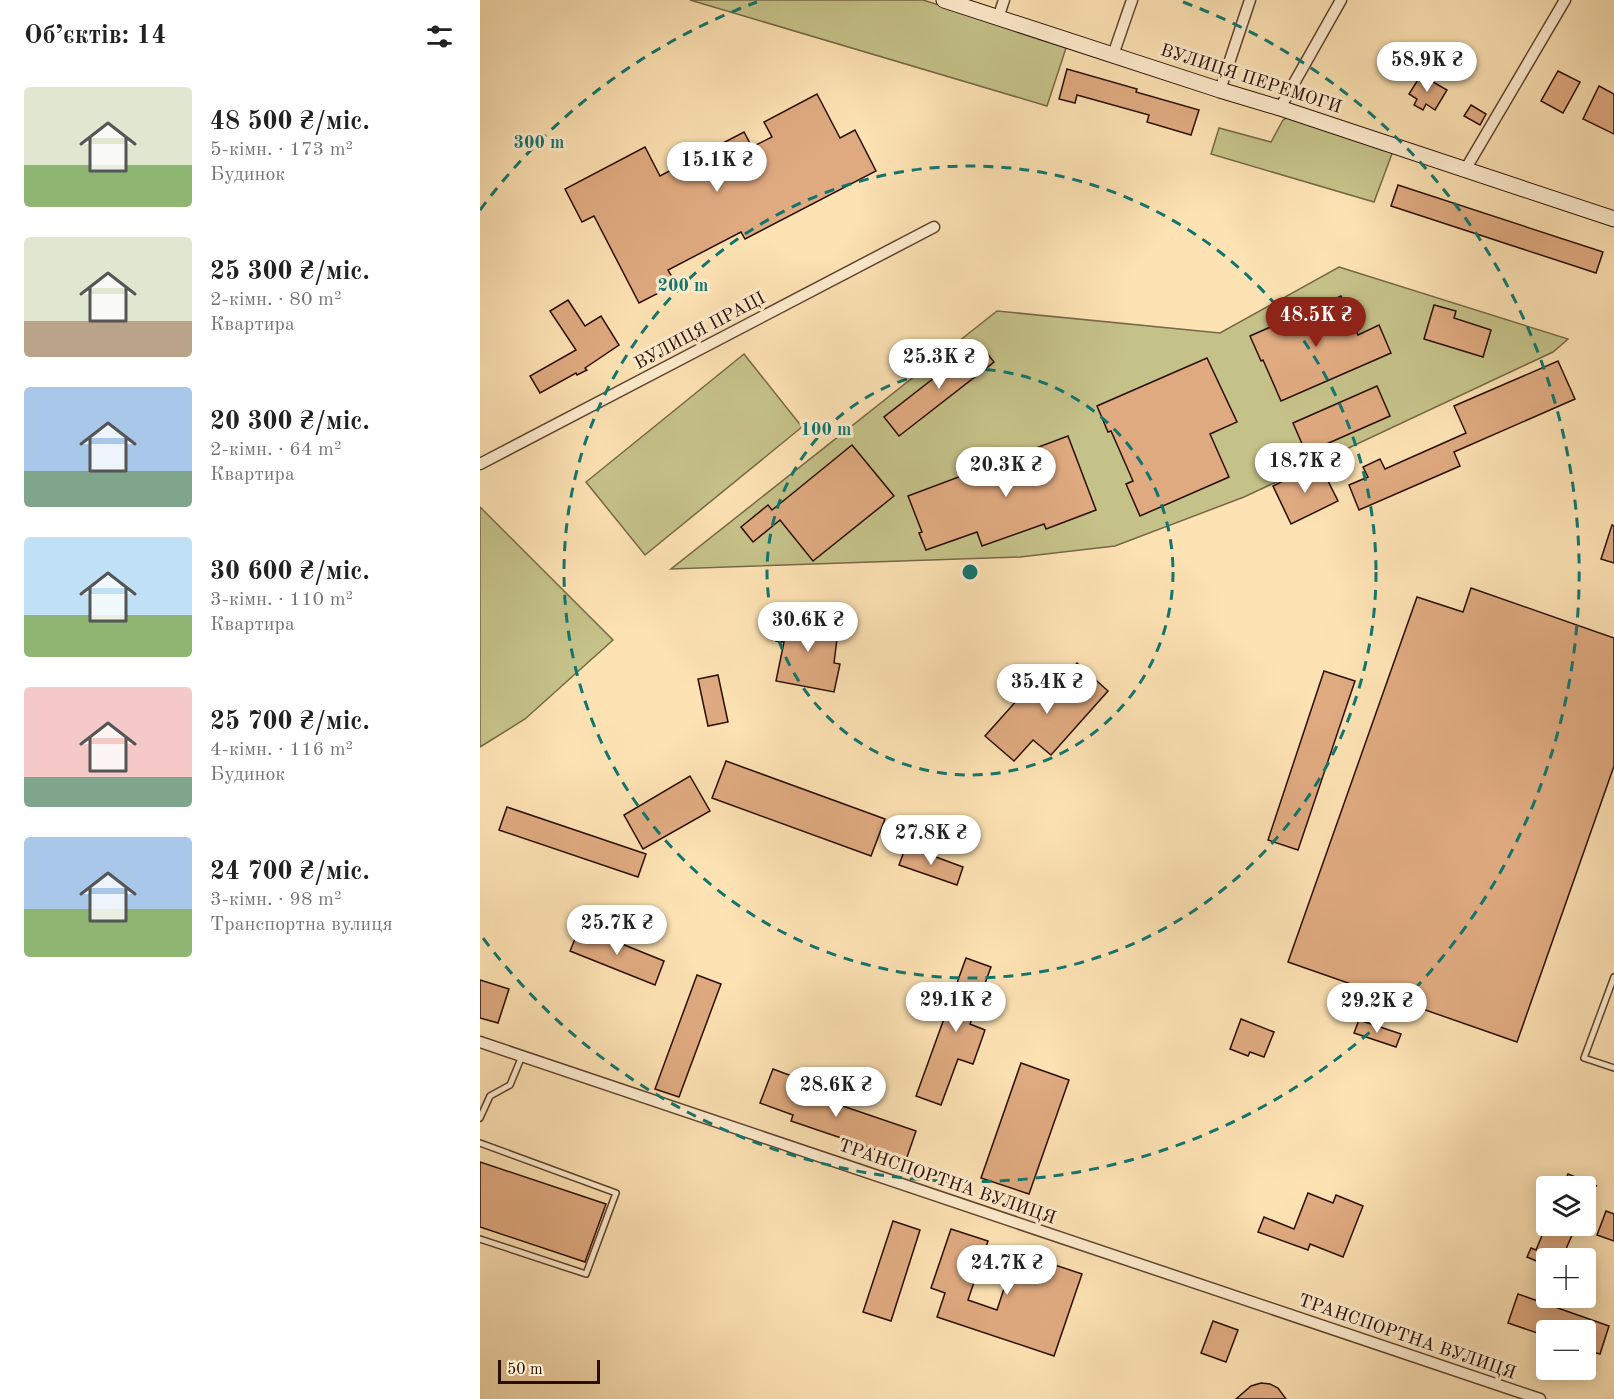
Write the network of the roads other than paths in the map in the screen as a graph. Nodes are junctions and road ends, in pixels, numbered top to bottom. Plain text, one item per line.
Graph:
1 (944, 0) edge
2 (1004, 0) edge
3 (1132, 0) edge
4 (1250, 0) edge
5 (1341, 0) edge
6 (1565, 0) edge
7 (998, 18) junction
8 (1113, 55) junction
9 (1220, 90) junction
10 (1280, 108) junction
11 (1465, 170) junction
12 (1614, 219) edge
13 (934, 227) dead end
14 (480, 464) edge
15 (1614, 977) edge
16 (480, 1042) edge
17 (522, 1056) junction
18 (1614, 1068) edge
19 (480, 1118) edge
20 (480, 1143) edge
21 (480, 1239) edge
22 (1539, 1399) edge

1 - 7 main road, ВУЛИЦЯ ПЕРЕМОГИ
2 - 7 street
3 - 8 street
4 - 9 street
5 - 10 street
6 - 11 street
7 - 8 main road, ВУЛИЦЯ ПЕРЕМОГИ
8 - 9 main road, ВУЛИЦЯ ПЕРЕМОГИ
9 - 10 main road, ВУЛИЦЯ ПЕРЕМОГИ
10 - 11 main road, ВУЛИЦЯ ПЕРЕМОГИ
11 - 12 main road, ВУЛИЦЯ ПЕРЕМОГИ
13 - 14 street, ВУЛИЦЯ ПРАЦІ
15 - 18 lane
16 - 17 street, ТРАНСПОРТНА ВУЛИЦЯ
17 - 19 lane
17 - 22 street, ТРАНСПОРТНА ВУЛИЦЯ
20 - 21 lane

